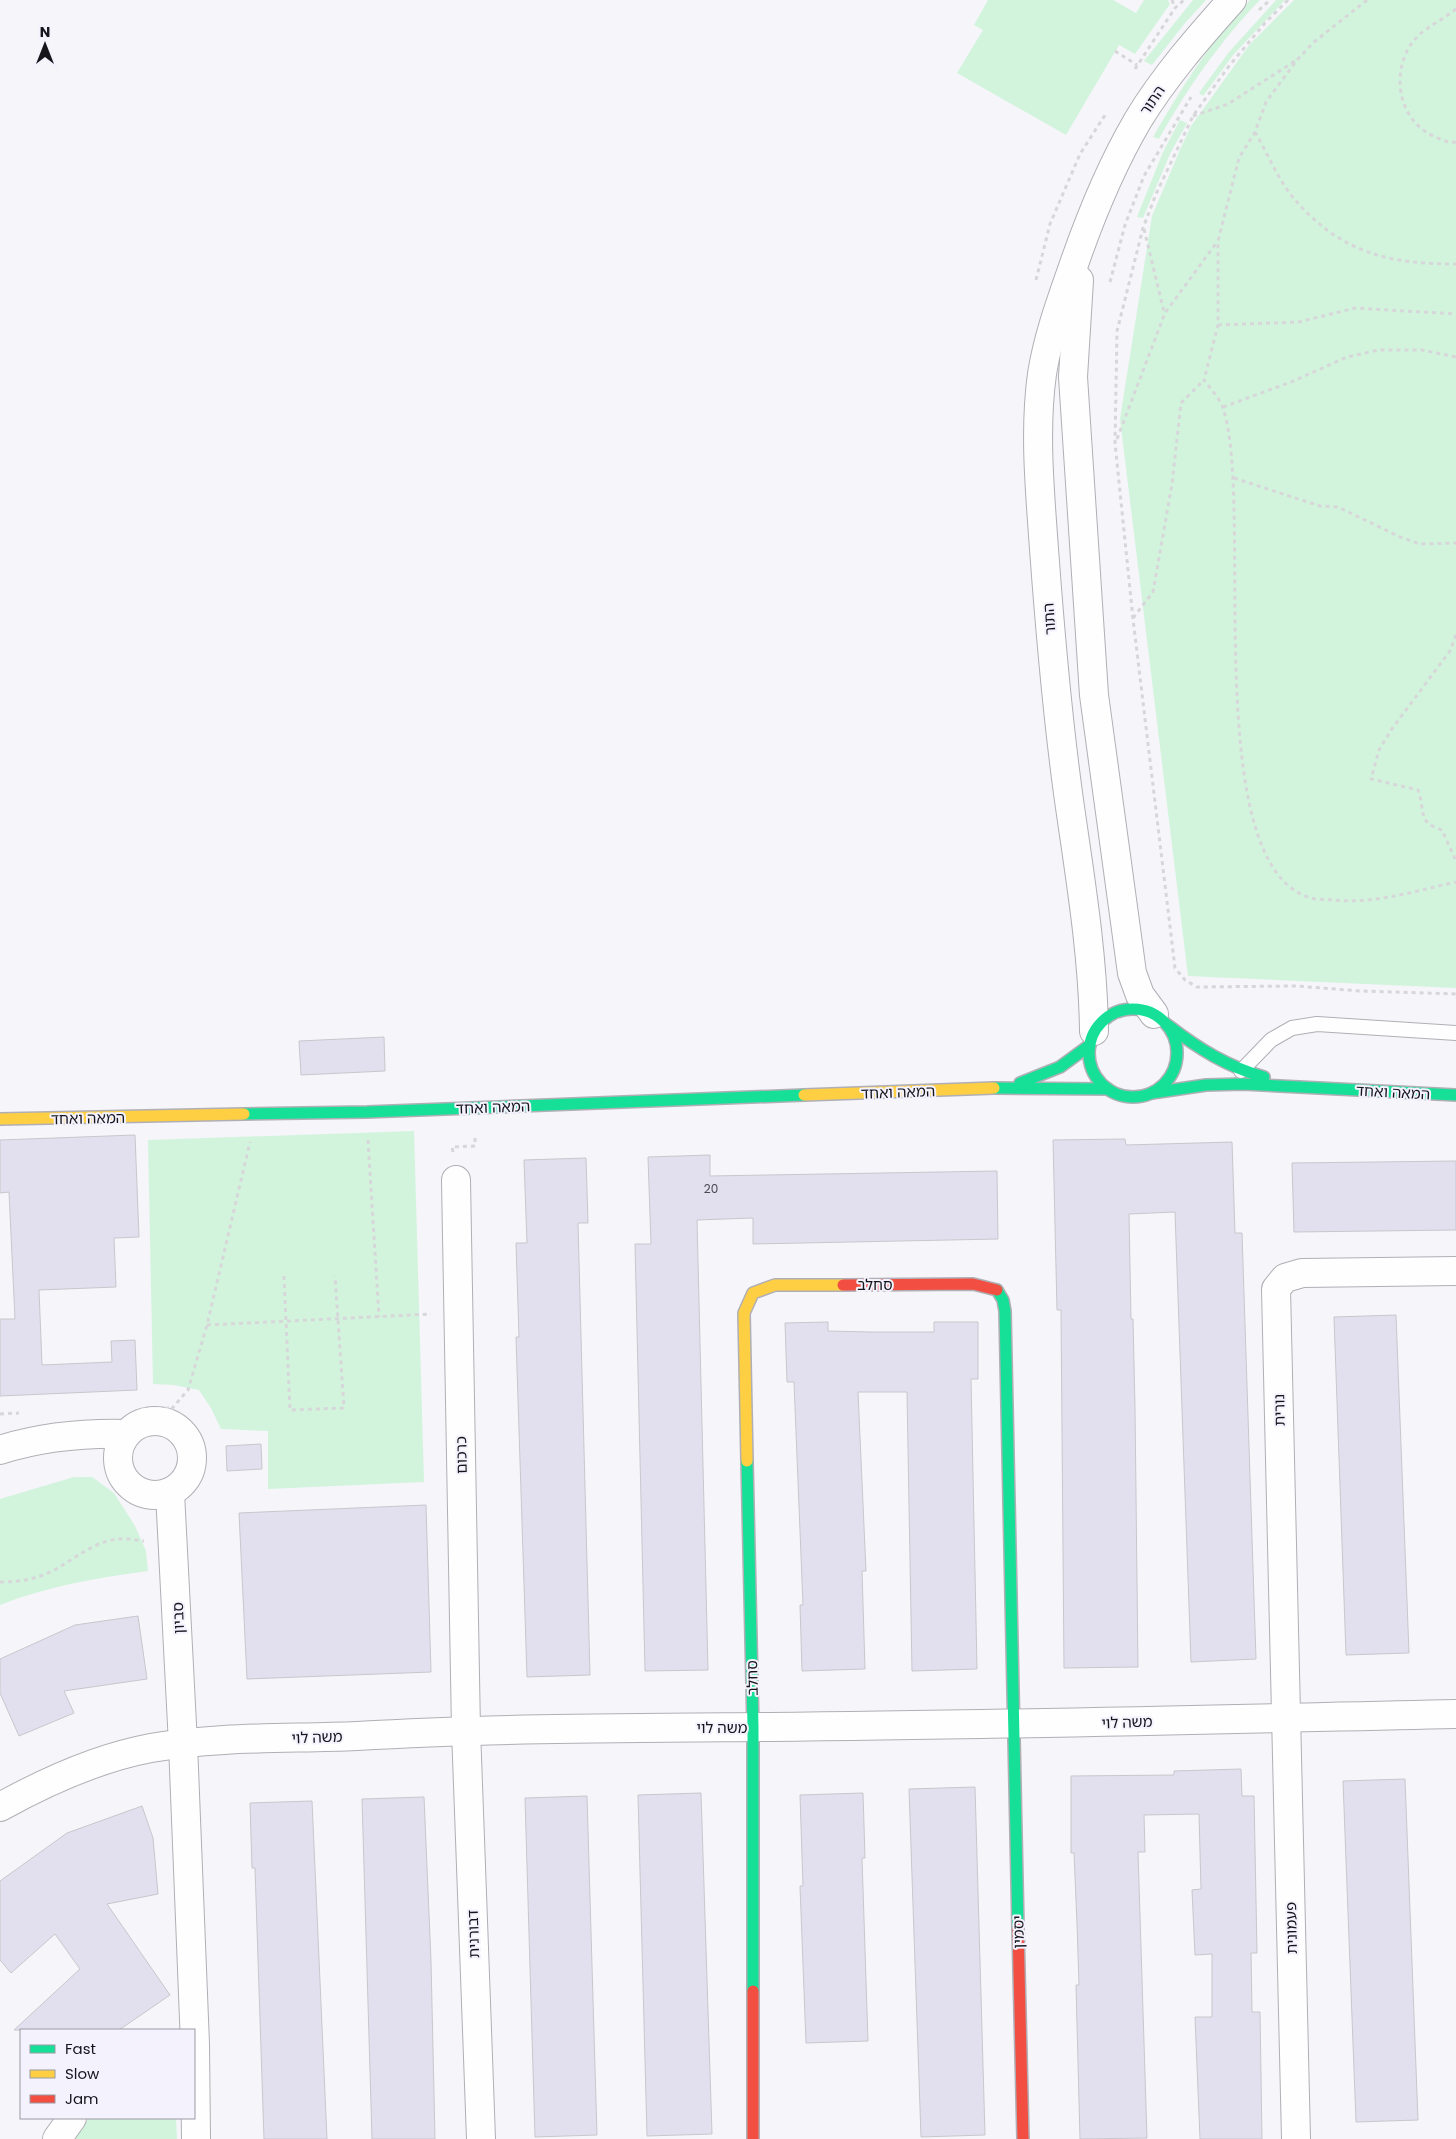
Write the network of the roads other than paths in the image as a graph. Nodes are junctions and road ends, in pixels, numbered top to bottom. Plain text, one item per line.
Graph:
1 (1232, 0) edge
2 (1092, 213) junction
3 (1161, 1020) junction
4 (1456, 1033) edge
5 (1092, 1038) junction
6 (1241, 1071) junction
7 (986, 1088) junction
8 (1329, 1088) junction
9 (1108, 1089) junction
10 (1152, 1093) junction
11 (1456, 1095) edge
12 (0, 1119) edge
13 (456, 1180) road end
14 (1456, 1271) edge
15 (126, 1434) junction
16 (0, 1450) edge
17 (170, 1493) junction
18 (1456, 1714) edge
19 (1286, 1717) junction
20 (1014, 1725) junction
21 (754, 1727) junction
22 (466, 1730) junction
23 (183, 1744) junction
24 (0, 1807) edge
25 (193, 2029) edge
26 (195, 2092) edge
27 (71, 2119) edge
28 (57, 2139) edge
29 (196, 2139) edge
30 (481, 2139) edge
31 (753, 2139) edge
32 (1023, 2139) edge
33 (1296, 2139) edge

1 - 2 street, התור
2 - 3 street, התור
2 - 5 street, התור
3 - 5 street
3 - 6 street, המאה ואחד
3 - 10 street
4 - 6 lane
5 - 7 street, המאה ואחד
5 - 9 street
6 - 8 street, המאה ואחד
7 - 9 street, המאה ואחד
7 - 12 street, המאה ואחד
8 - 10 street, המאה ואחד
8 - 11 street, המאה ואחד
9 - 10 street
13 - 22 street, כרכום
14 - 19 street, נורית
15 - 16 street
15 - 17 street
15 - 17 street
17 - 23 street, סביון
18 - 19 street, משה לוי
19 - 20 street, משה לוי
19 - 33 street, פעמונית
20 - 21 street, משה לוי
20 - 21 street, סחלב
20 - 32 street, יסמין
21 - 22 street, משה לוי
21 - 31 street
22 - 23 street, משה לוי
22 - 30 street, דבורנית
23 - 24 street, משה לוי
23 - 25 street
26 - 29 street
27 - 28 street

